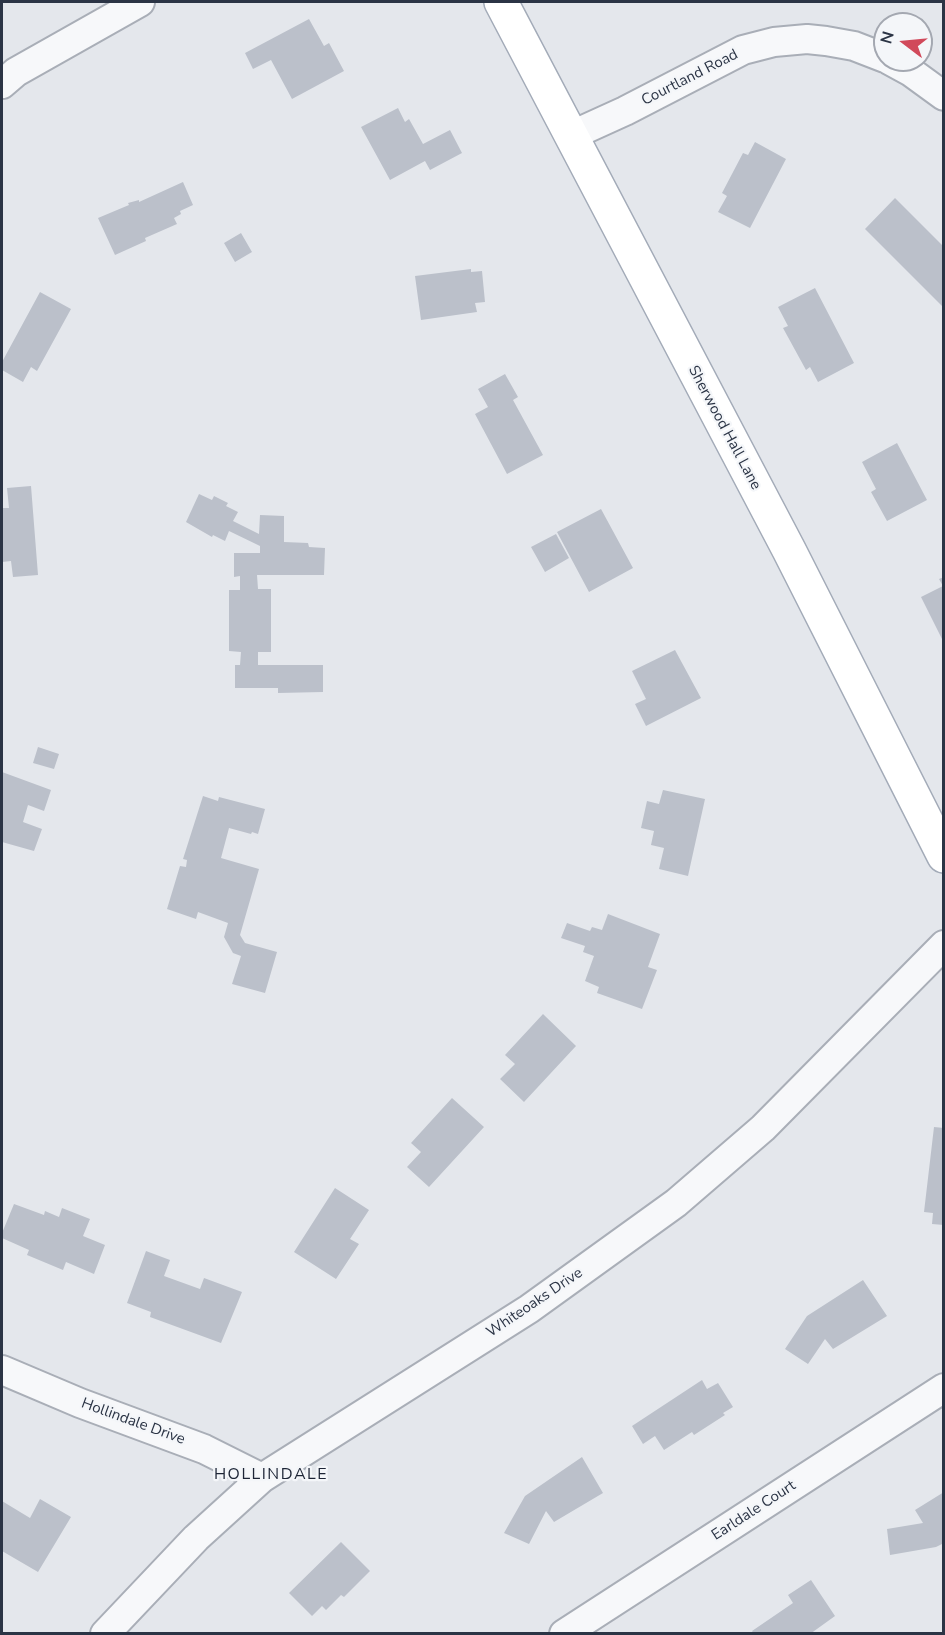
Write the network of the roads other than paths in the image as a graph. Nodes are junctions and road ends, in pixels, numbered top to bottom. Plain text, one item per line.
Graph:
1 (140, 2) edge
2 (501, 2) edge
3 (873, 53) edge
4 (6, 70) edge
5 (911, 72) edge
6 (944, 96) edge
7 (570, 136) junction
8 (944, 856) edge
9 (944, 945) edge
10 (2, 1370) edge
11 (944, 1388) edge
12 (262, 1478) junction
13 (105, 1634) edge
14 (564, 1634) edge

1 - 4 street
2 - 7 main road, Sherwood Hall Lane
3 - 7 street, Courtland Road
5 - 6 street
7 - 8 main road, Sherwood Hall Lane
9 - 12 street, Whiteoaks Drive
10 - 12 street, Hollindale Drive
11 - 14 street, Earldale Court
12 - 13 street, Whiteoaks Drive

